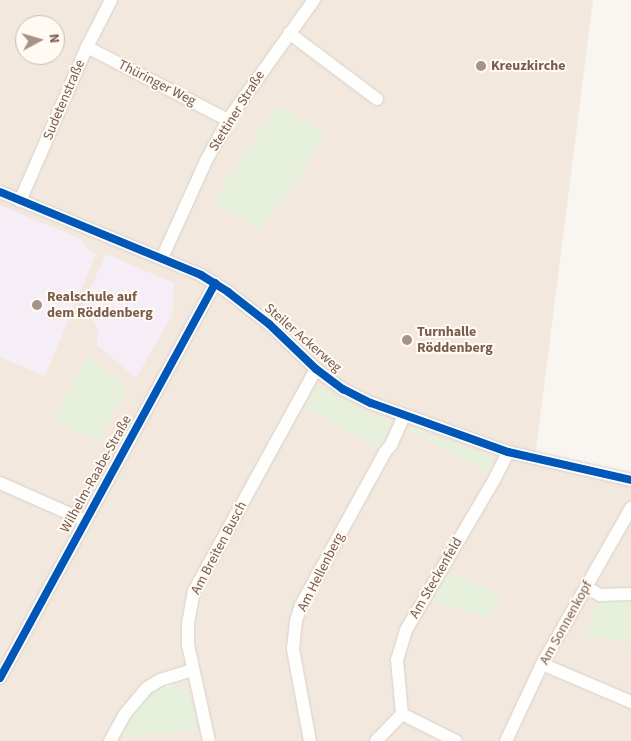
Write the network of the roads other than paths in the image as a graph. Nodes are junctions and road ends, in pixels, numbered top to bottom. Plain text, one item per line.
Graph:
1 (111, 0) edge
2 (309, 2) edge
3 (288, 34) junction
4 (87, 47) junction
5 (377, 99) dead end
6 (228, 120) junction
7 (0, 192) edge
8 (20, 201) junction
9 (162, 258) junction
10 (215, 283) junction
11 (316, 369) junction
12 (404, 416) junction
13 (508, 452) junction
14 (631, 480) edge
15 (0, 483) edge
16 (631, 508) edge
17 (84, 520) junction
18 (586, 587) junction
19 (631, 594) edge
20 (542, 664) junction
21 (192, 670) junction
22 (0, 678) edge
23 (631, 702) edge
24 (402, 714) junction
25 (110, 741) edge
26 (209, 741) edge
27 (310, 741) edge
28 (376, 741) edge
29 (456, 741) edge
30 (506, 741) edge

1 - 4 street, Sudetenstraße
2 - 3 street, Stettiner Straße
3 - 5 street
3 - 6 street, Stettiner Straße
4 - 6 street, Thüringer Weg
4 - 8 street, Sudetenstraße
6 - 9 street, Stettiner Straße
7 - 8 street, Steiler Ackerweg
8 - 9 street, Steiler Ackerweg
9 - 10 street, Steiler Ackerweg
10 - 11 street, Steiler Ackerweg
10 - 17 street, Wilhelm-Raabe-Straße
11 - 12 street, Steiler Ackerweg
11 - 21 street, Am Breiten Busch
12 - 13 street, Steiler Ackerweg
12 - 27 street, Am Hellenberg
13 - 14 street, Steiler Ackerweg
13 - 24 street, Am Steckenfeld
15 - 17 street
16 - 18 street, Am Sonnenkopf
17 - 22 street, Wilhelm-Raabe-Straße
18 - 19 street
18 - 20 street, Am Sonnenkopf
20 - 23 street
20 - 30 street, Am Sonnenkopf
21 - 25 street
21 - 26 street, Am Breiten Busch
24 - 28 street
24 - 29 street

